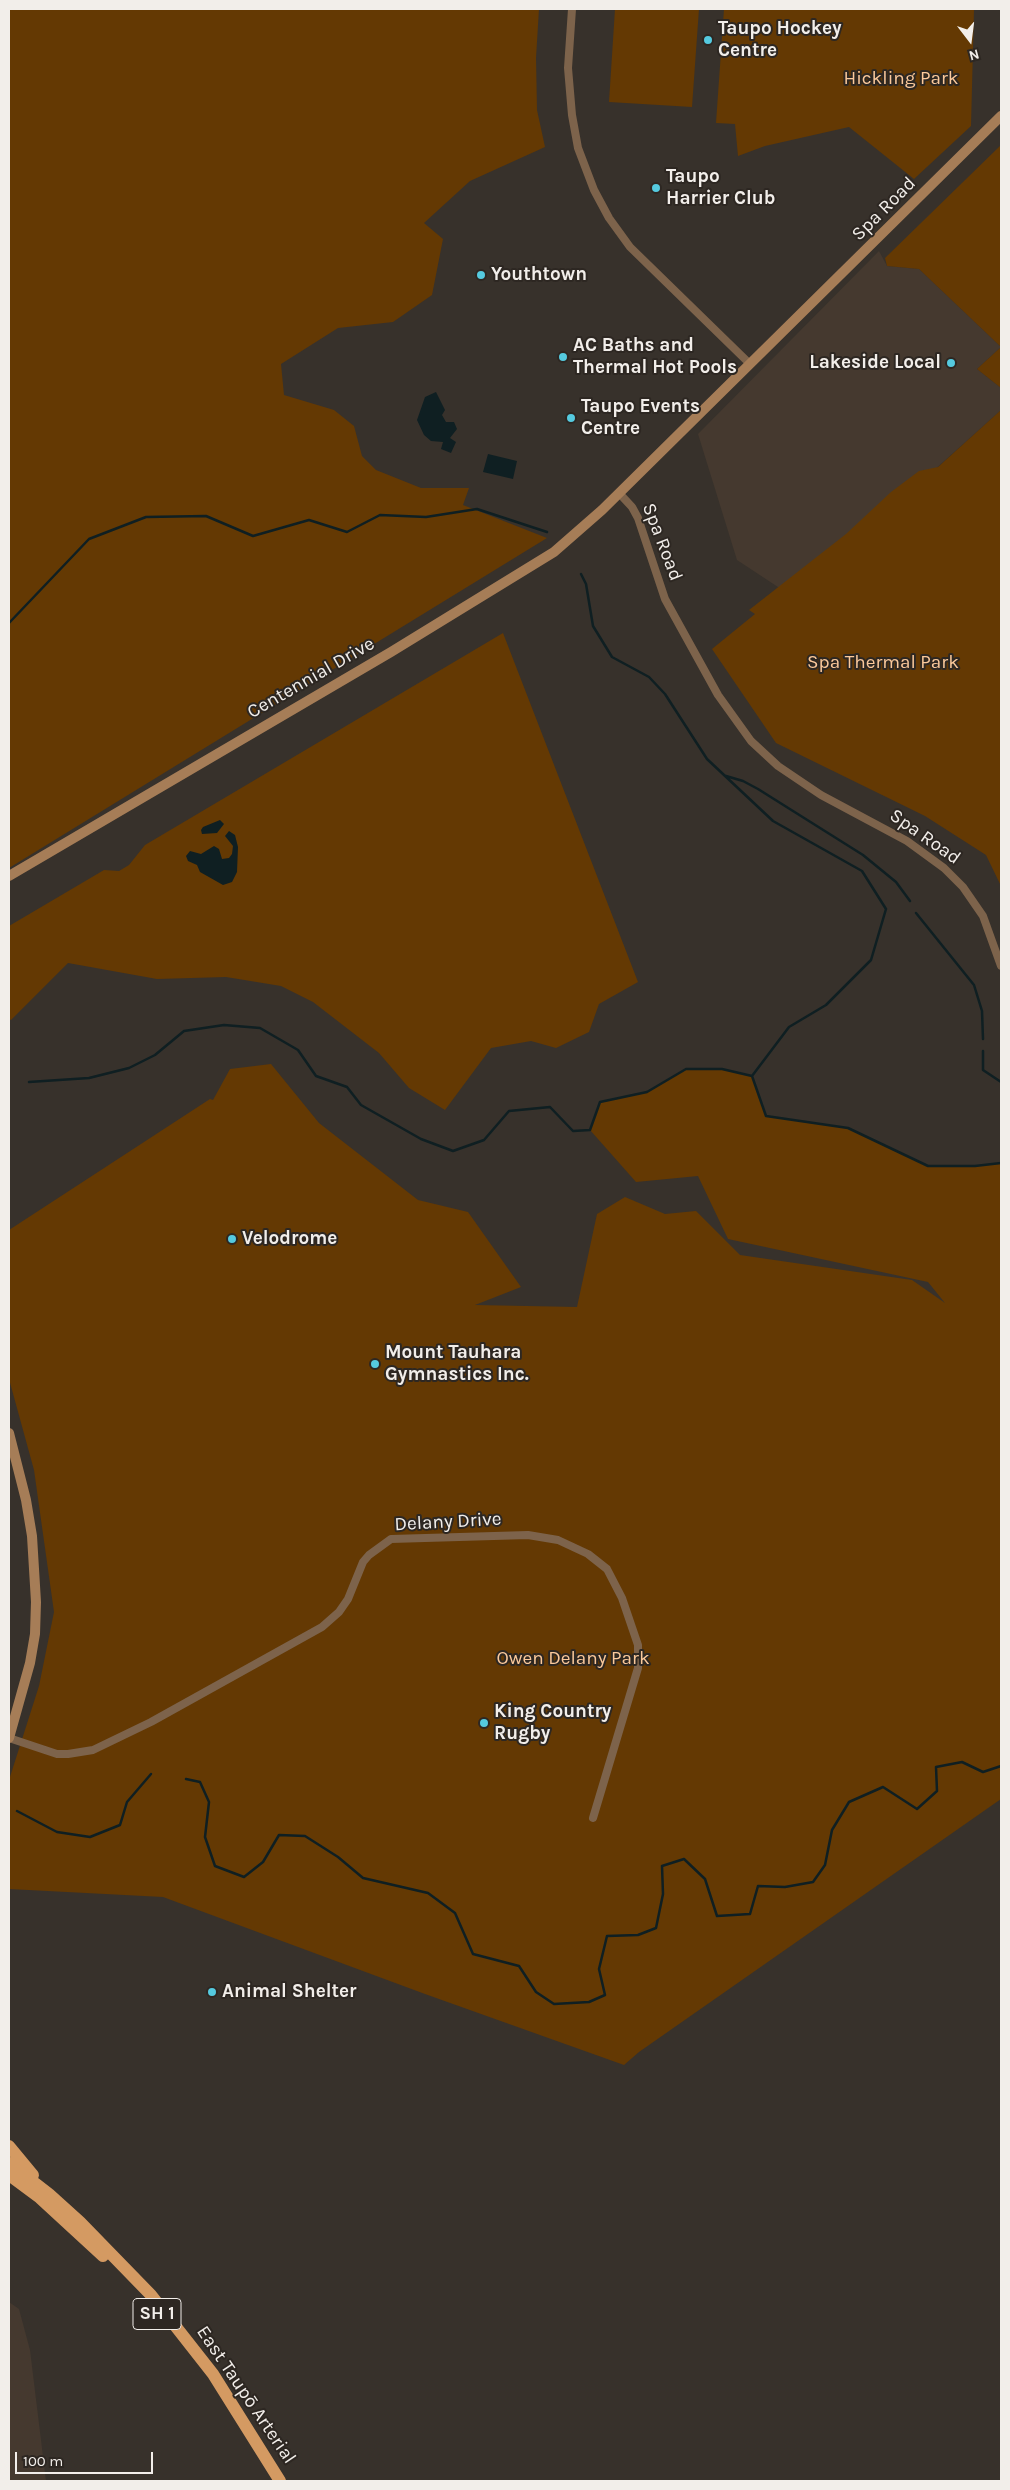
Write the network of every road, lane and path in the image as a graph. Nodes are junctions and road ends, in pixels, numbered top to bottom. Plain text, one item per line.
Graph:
1 (572, 9) edge
2 (1001, 116) edge
3 (750, 364) junction
4 (619, 494) junction
5 (9, 876) edge
6 (1001, 966) edge
7 (9, 1433) edge
8 (9, 1738) edge
9 (593, 1818) dead end
10 (9, 2146) edge
11 (9, 2163) edge
12 (9, 2175) edge
13 (49, 2194) junction
14 (272, 2481) edge
15 (280, 2481) edge

1 - 3 street
2 - 3 main road, Spa Road
3 - 4 main road, Spa Road
4 - 5 main road, Centennial Drive
4 - 6 street, Spa Road
7 - 8 main road
8 - 9 street, Delany Drive
10 - 13 highway
11 - 13 highway, East Taupō Arterial / SH 1
12 - 14 highway, East Taupō Arterial / SH 1
13 - 15 highway, East Taupō Arterial / SH 1

